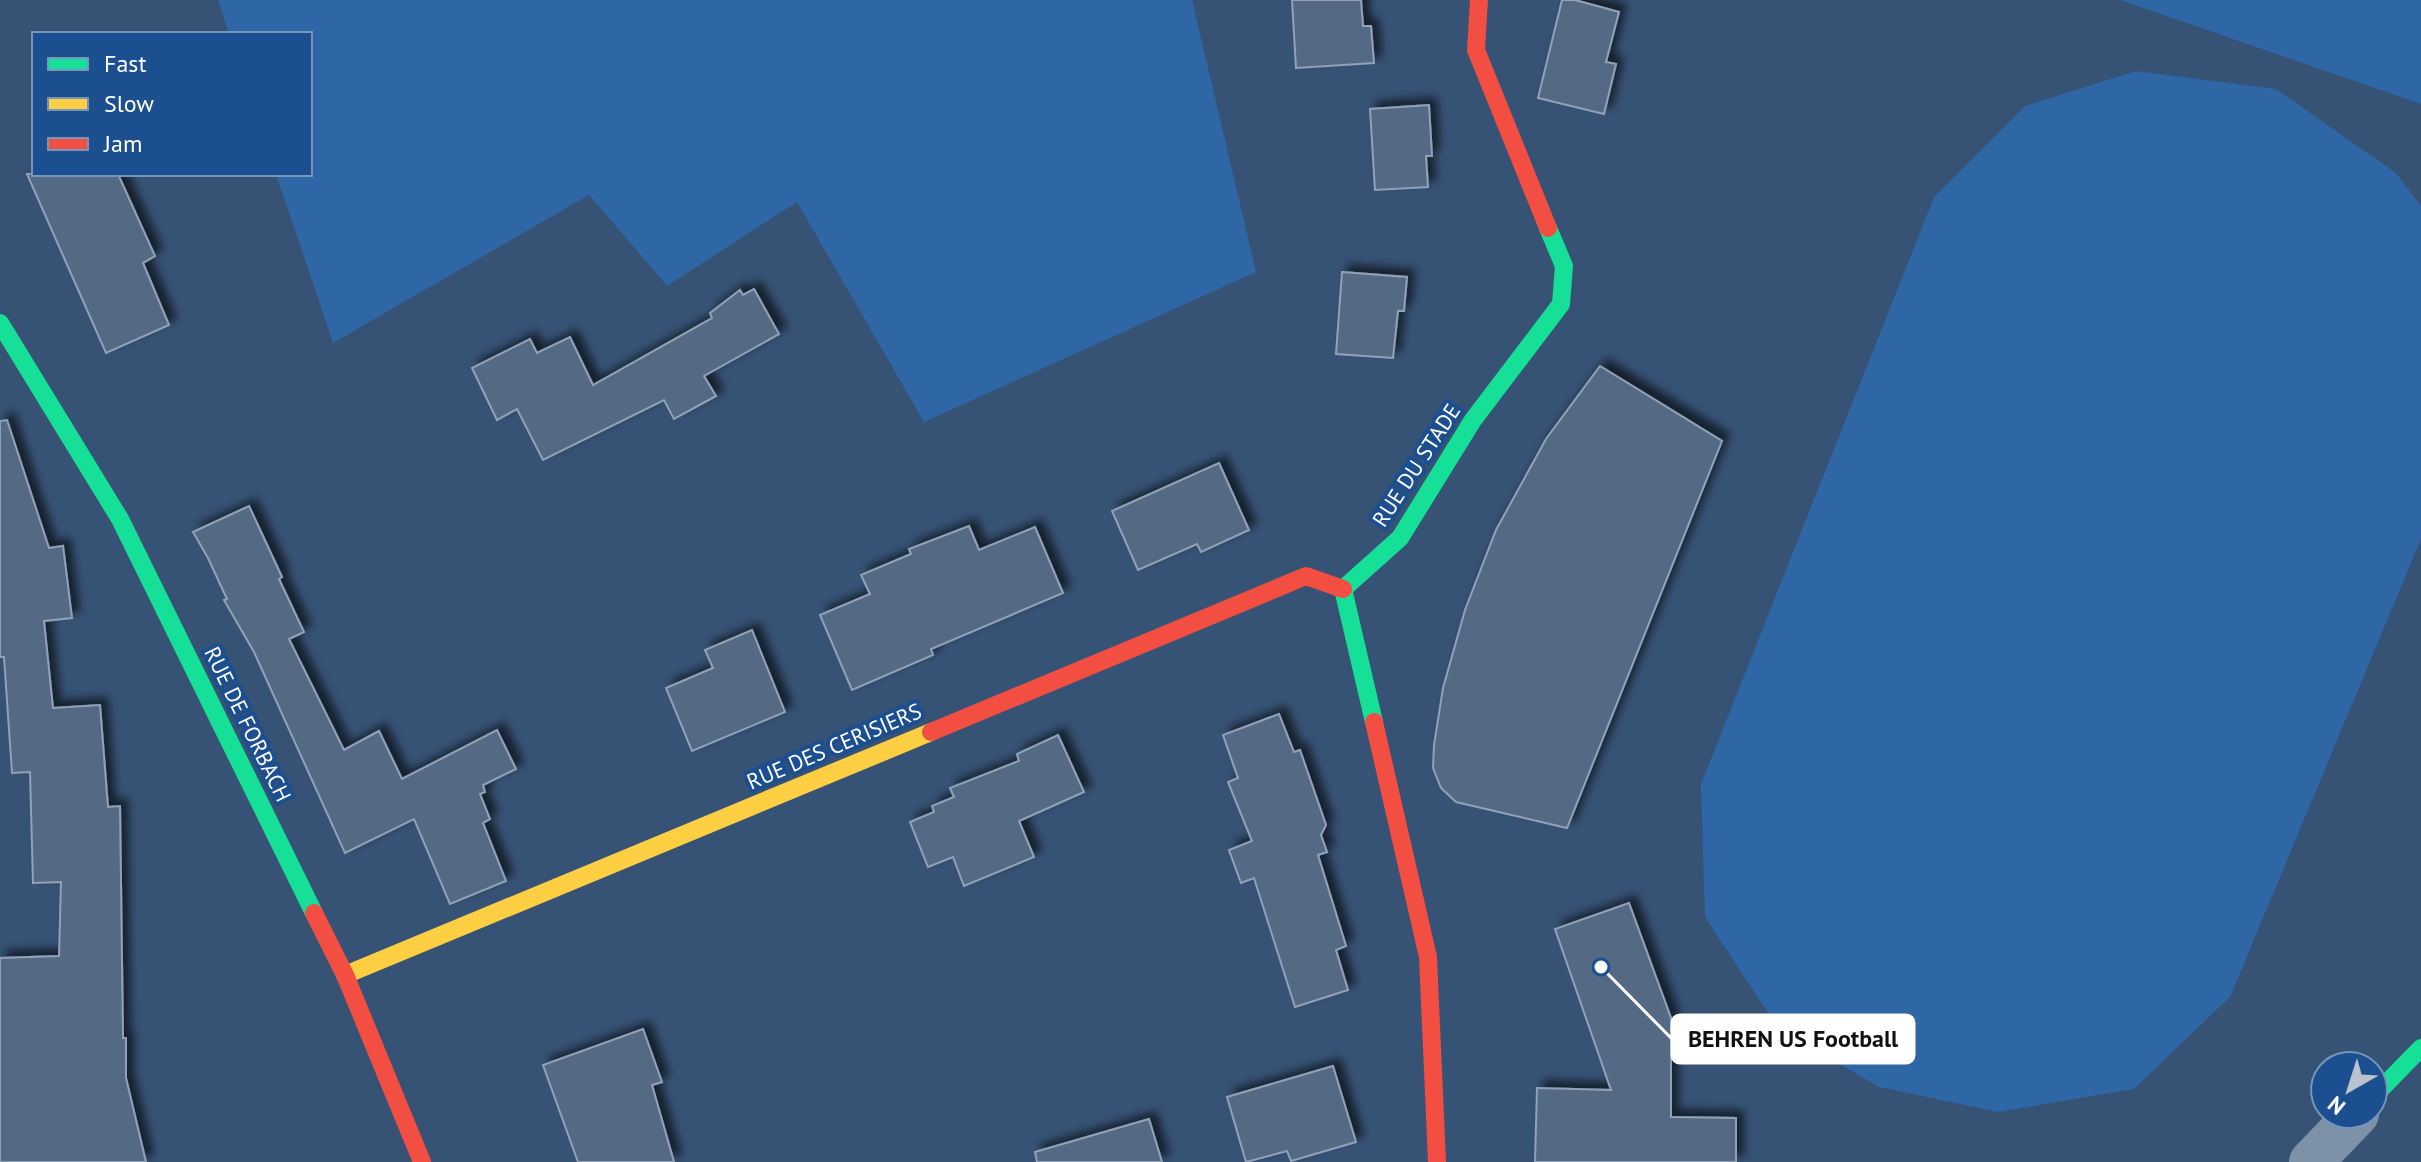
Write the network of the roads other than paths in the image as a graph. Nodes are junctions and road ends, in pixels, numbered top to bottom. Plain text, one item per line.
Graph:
1 (1479, 0) edge
2 (0, 323) edge
3 (1343, 589) junction
4 (345, 975) junction
5 (2421, 1048) edge
6 (2389, 1081) edge
7 (2342, 1130) edge
8 (422, 1162) edge
9 (1437, 1162) edge
10 (2311, 1162) edge

1 - 3 street, RUE DU STADE
2 - 4 street, RUE DE FORBACH
3 - 4 street, RUE DES CERISIERS
3 - 9 street
4 - 8 street, RUE DE FORBACH
5 - 6 street
7 - 10 street

